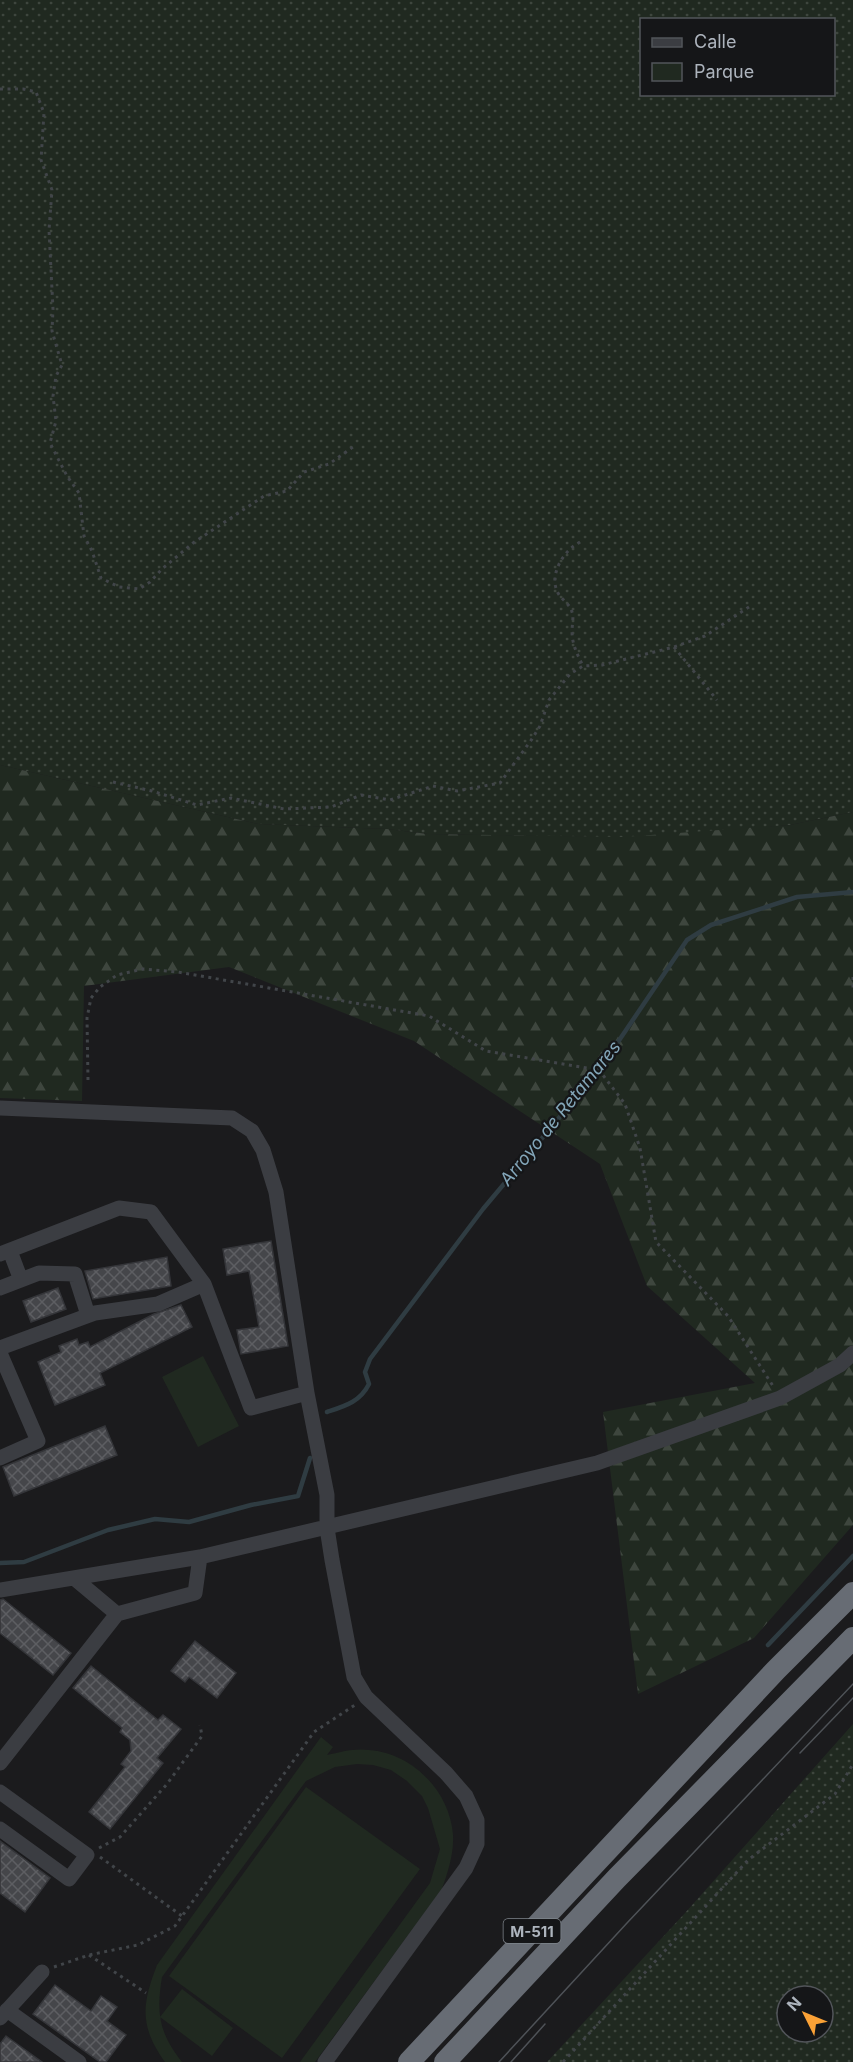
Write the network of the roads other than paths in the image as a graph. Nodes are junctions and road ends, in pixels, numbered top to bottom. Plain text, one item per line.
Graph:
1 (0, 1108) edge
2 (5, 1252) edge
3 (21, 1280) junction
4 (204, 1284) junction
5 (0, 1287) edge
6 (88, 1315) junction
7 (0, 1350) edge
8 (853, 1353) edge
9 (307, 1393) junction
10 (0, 1458) edge
11 (327, 1528) junction
12 (200, 1557) junction
13 (74, 1578) junction
14 (853, 1579) edge
15 (0, 1590) edge
16 (853, 1593) edge
17 (117, 1614) junction
18 (853, 1638) edge
19 (776, 1670) junction
20 (0, 1763) edge
21 (0, 1792) edge
22 (0, 1829) edge
23 (42, 1972) road end
24 (4, 2014) edge
25 (79, 2062) edge
26 (325, 2062) edge
27 (409, 2062) edge
28 (445, 2062) edge

1 - 9 lane
2 - 3 lane
2 - 4 lane
3 - 5 lane
3 - 6 lane
4 - 6 lane
4 - 9 lane
6 - 7 lane
7 - 10 lane
8 - 11 lane
9 - 11 lane
11 - 12 lane
11 - 26 lane
12 - 13 lane
12 - 17 lane
13 - 15 lane
13 - 17 lane
14 - 19 highway
16 - 19 highway, M-511
17 - 20 lane
18 - 28 highway, M-511
19 - 27 highway, M-511
21 - 22 lane
23 - 24 lane
24 - 25 lane

